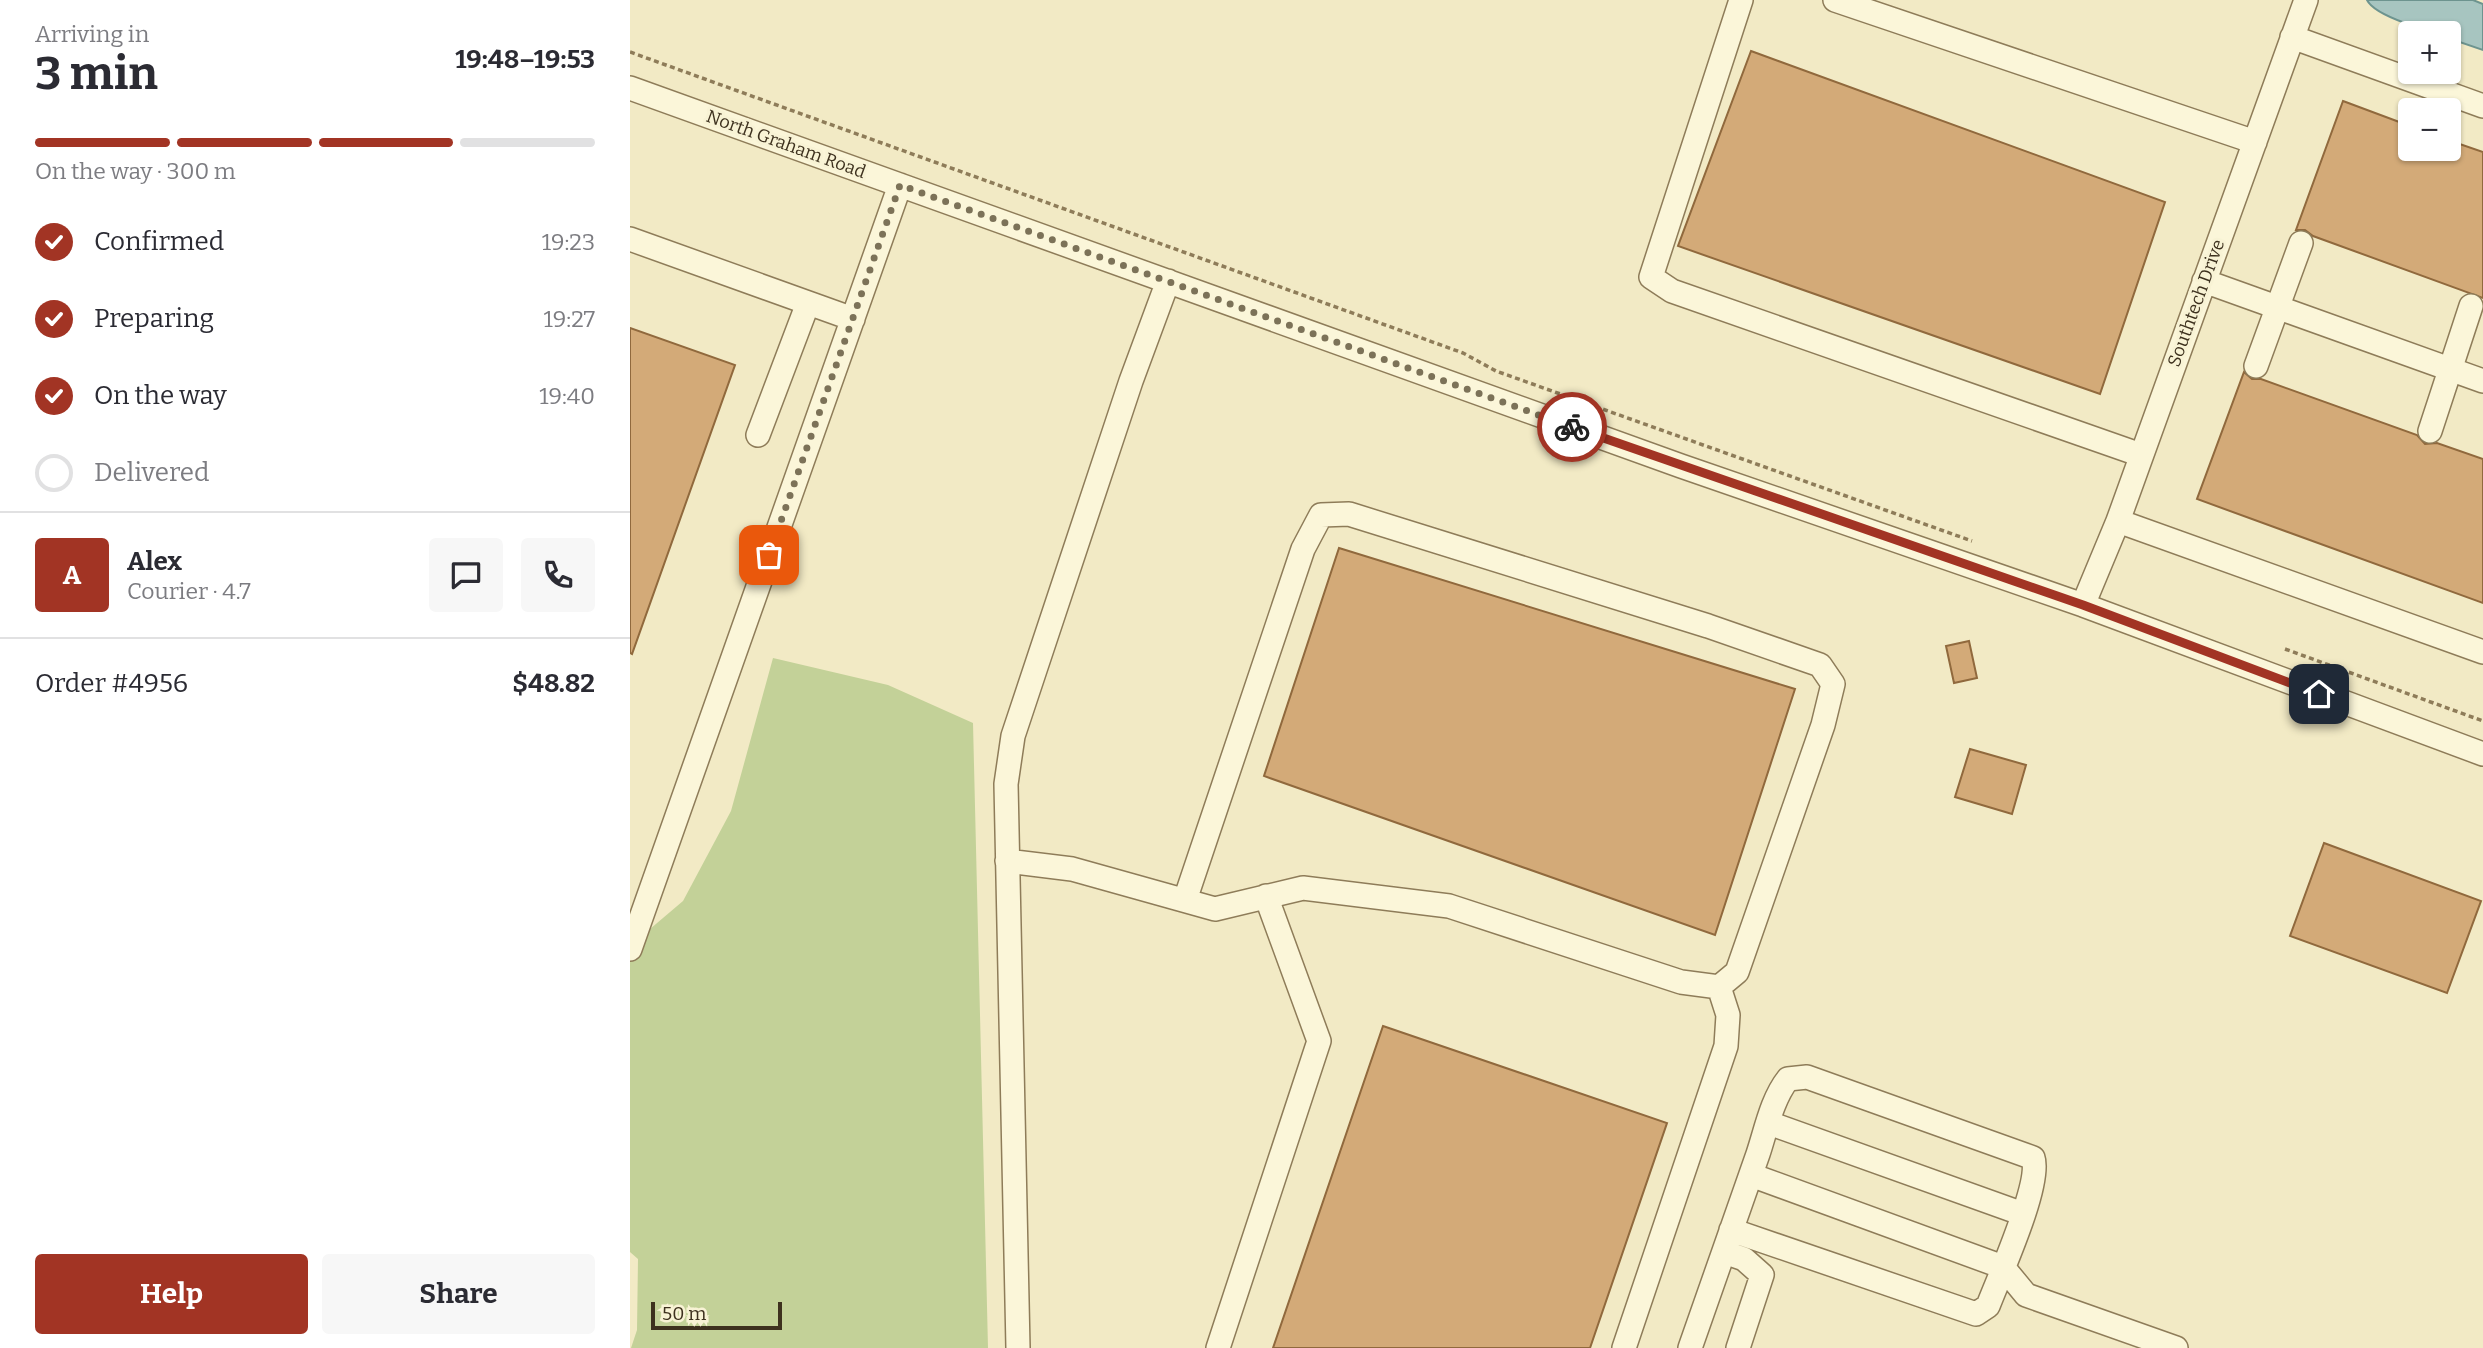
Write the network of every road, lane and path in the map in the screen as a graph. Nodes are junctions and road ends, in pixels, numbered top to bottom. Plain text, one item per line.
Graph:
1 (1741, 0) edge
2 (1835, 0) edge
3 (2306, 0) edge
4 (2292, 37) junction
5 (630, 52) edge
6 (630, 88) edge
7 (2483, 106) edge
8 (2255, 142) junction
9 (900, 185) junction
10 (630, 239) edge
11 (2301, 243) dead end
12 (1168, 281) junction
13 (2204, 281) junction
14 (808, 303) junction
15 (2471, 306) dead end
16 (2278, 307) junction
17 (852, 319) junction
18 (2256, 366) dead end
19 (2450, 369) junction
20 (2483, 381) edge
21 (2430, 431) dead end
22 (758, 435) dead end
23 (2141, 455) junction
24 (2118, 521) junction
25 (1972, 541) dead end
26 (2083, 605) junction
27 (2285, 649) dead end
28 (2483, 652) edge
29 (2483, 721) edge
30 (2483, 754) edge
31 (1007, 861) junction
32 (1266, 897) junction
33 (1185, 900) junction
34 (630, 949) edge
35 (1719, 987) junction
36 (1769, 1123) junction
37 (1751, 1175) junction
38 (2023, 1214) junction
39 (1727, 1241) junction
40 (2003, 1267) junction
41 (1018, 1348) edge
42 (1218, 1348) edge
43 (1624, 1348) edge
44 (1690, 1348) edge
45 (1738, 1348) edge
46 (2176, 1348) edge

1 - 23 street
2 - 8 street
3 - 4 street, Southtech Drive
4 - 7 street
4 - 8 street, Southtech Drive
5 - 25 path
6 - 9 street, North Graham Road
8 - 13 street, Southtech Drive
9 - 12 street, North Graham Road
9 - 17 street
10 - 14 street
11 - 16 street
12 - 26 street, North Graham Road
12 - 31 street
13 - 16 street
13 - 23 street, Southtech Drive
14 - 17 street
14 - 22 street
15 - 19 street
16 - 18 street
16 - 19 street
17 - 34 street
19 - 20 street
19 - 21 street
23 - 24 street, Southtech Drive
24 - 26 street, Southtech Drive
24 - 28 street
26 - 30 street, North Graham Road
27 - 29 path
31 - 33 street
31 - 41 street
32 - 33 street
32 - 35 street
32 - 42 street
33 - 35 street
35 - 43 street
36 - 37 street
36 - 38 street
36 - 38 street
37 - 39 street
37 - 40 street
38 - 40 street
39 - 40 street
39 - 44 street
39 - 45 street
40 - 46 street

